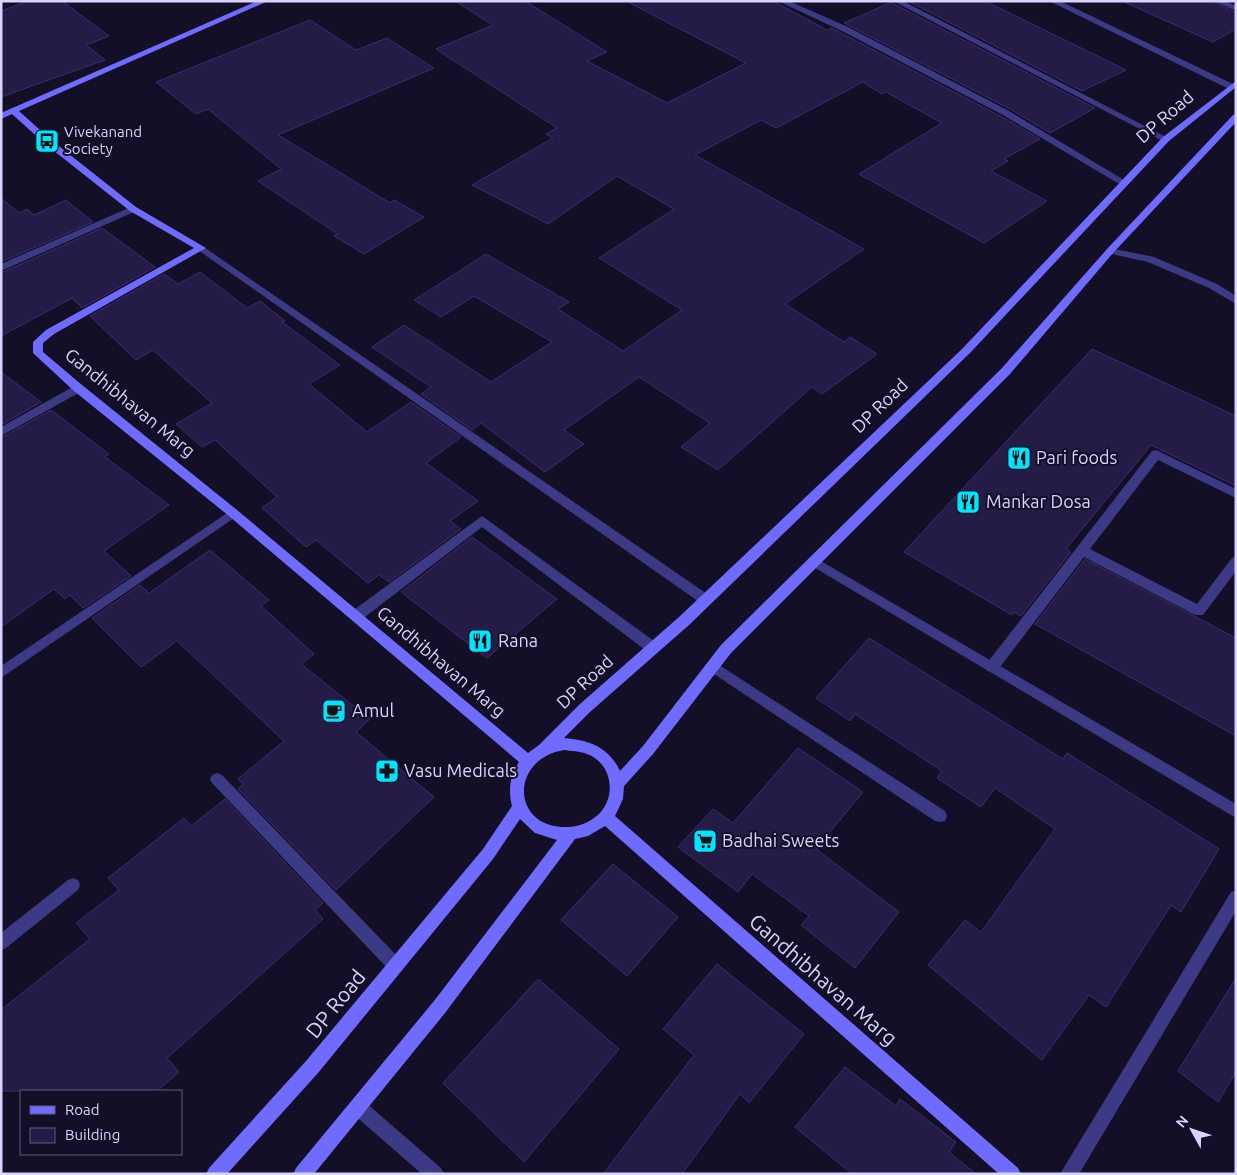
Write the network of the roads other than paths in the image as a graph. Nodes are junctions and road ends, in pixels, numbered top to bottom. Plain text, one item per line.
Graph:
1 (264, 1) edge
2 (782, 1) edge
3 (897, 1) edge
4 (1053, 1) edge
5 (1218, 1) edge
6 (1236, 9) edge
7 (1234, 85) edge
8 (14, 111) junction
9 (1, 116) edge
10 (1236, 117) edge
11 (1166, 139) junction
12 (1124, 183) junction
13 (133, 209) junction
14 (201, 248) junction
15 (1110, 251) junction
16 (1, 268) edge
17 (1236, 301) edge
18 (78, 388) junction
19 (1, 432) edge
20 (1236, 494) edge
21 (233, 513) junction
22 (1082, 550) junction
23 (1236, 561) edge
24 (814, 562) junction
25 (706, 600) junction
26 (356, 616) junction
27 (653, 648) junction
28 (713, 666) junction
29 (992, 668) junction
30 (1, 673) edge
31 (544, 749) junction
32 (528, 761) junction
33 (217, 779) dead end
34 (618, 783) junction
35 (519, 808) junction
36 (1236, 812) edge
37 (940, 816) dead end
38 (606, 818) junction
39 (570, 835) junction
40 (73, 885) dead end
41 (1236, 897) edge
42 (1, 943) edge
43 (395, 965) junction
44 (359, 1108) junction
45 (215, 1174) edge
46 (302, 1174) edge
47 (435, 1174) edge
48 (1012, 1174) edge
49 (1069, 1174) edge

1 - 8 main road
2 - 12 street
3 - 11 street
4 - 7 street
5 - 6 street
7 - 11 main road, DP Road
8 - 9 main road
8 - 13 main road
10 - 15 main road
11 - 12 main road, DP Road
12 - 25 main road, DP Road
13 - 14 main road
13 - 16 street
14 - 18 main road, Gandhibhavan Marg
14 - 25 street
15 - 17 street
15 - 24 main road
18 - 19 street
18 - 21 main road, Gandhibhavan Marg
20 - 22 street
21 - 26 main road, Gandhibhavan Marg
21 - 30 street
22 - 23 street
22 - 29 street
24 - 28 main road
24 - 29 street
25 - 27 main road, DP Road
26 - 27 street
26 - 32 main road, Gandhibhavan Marg
27 - 31 main road, DP Road
28 - 34 main road
28 - 37 street
29 - 36 street
31 - 32 main road
31 - 34 main road
32 - 35 main road
33 - 43 street
34 - 38 main road
35 - 39 main road
35 - 43 main road, DP Road
38 - 39 main road
38 - 48 main road, Gandhibhavan Marg
39 - 44 main road
40 - 42 street
41 - 49 street
43 - 45 main road, DP Road
44 - 46 main road
44 - 47 street

